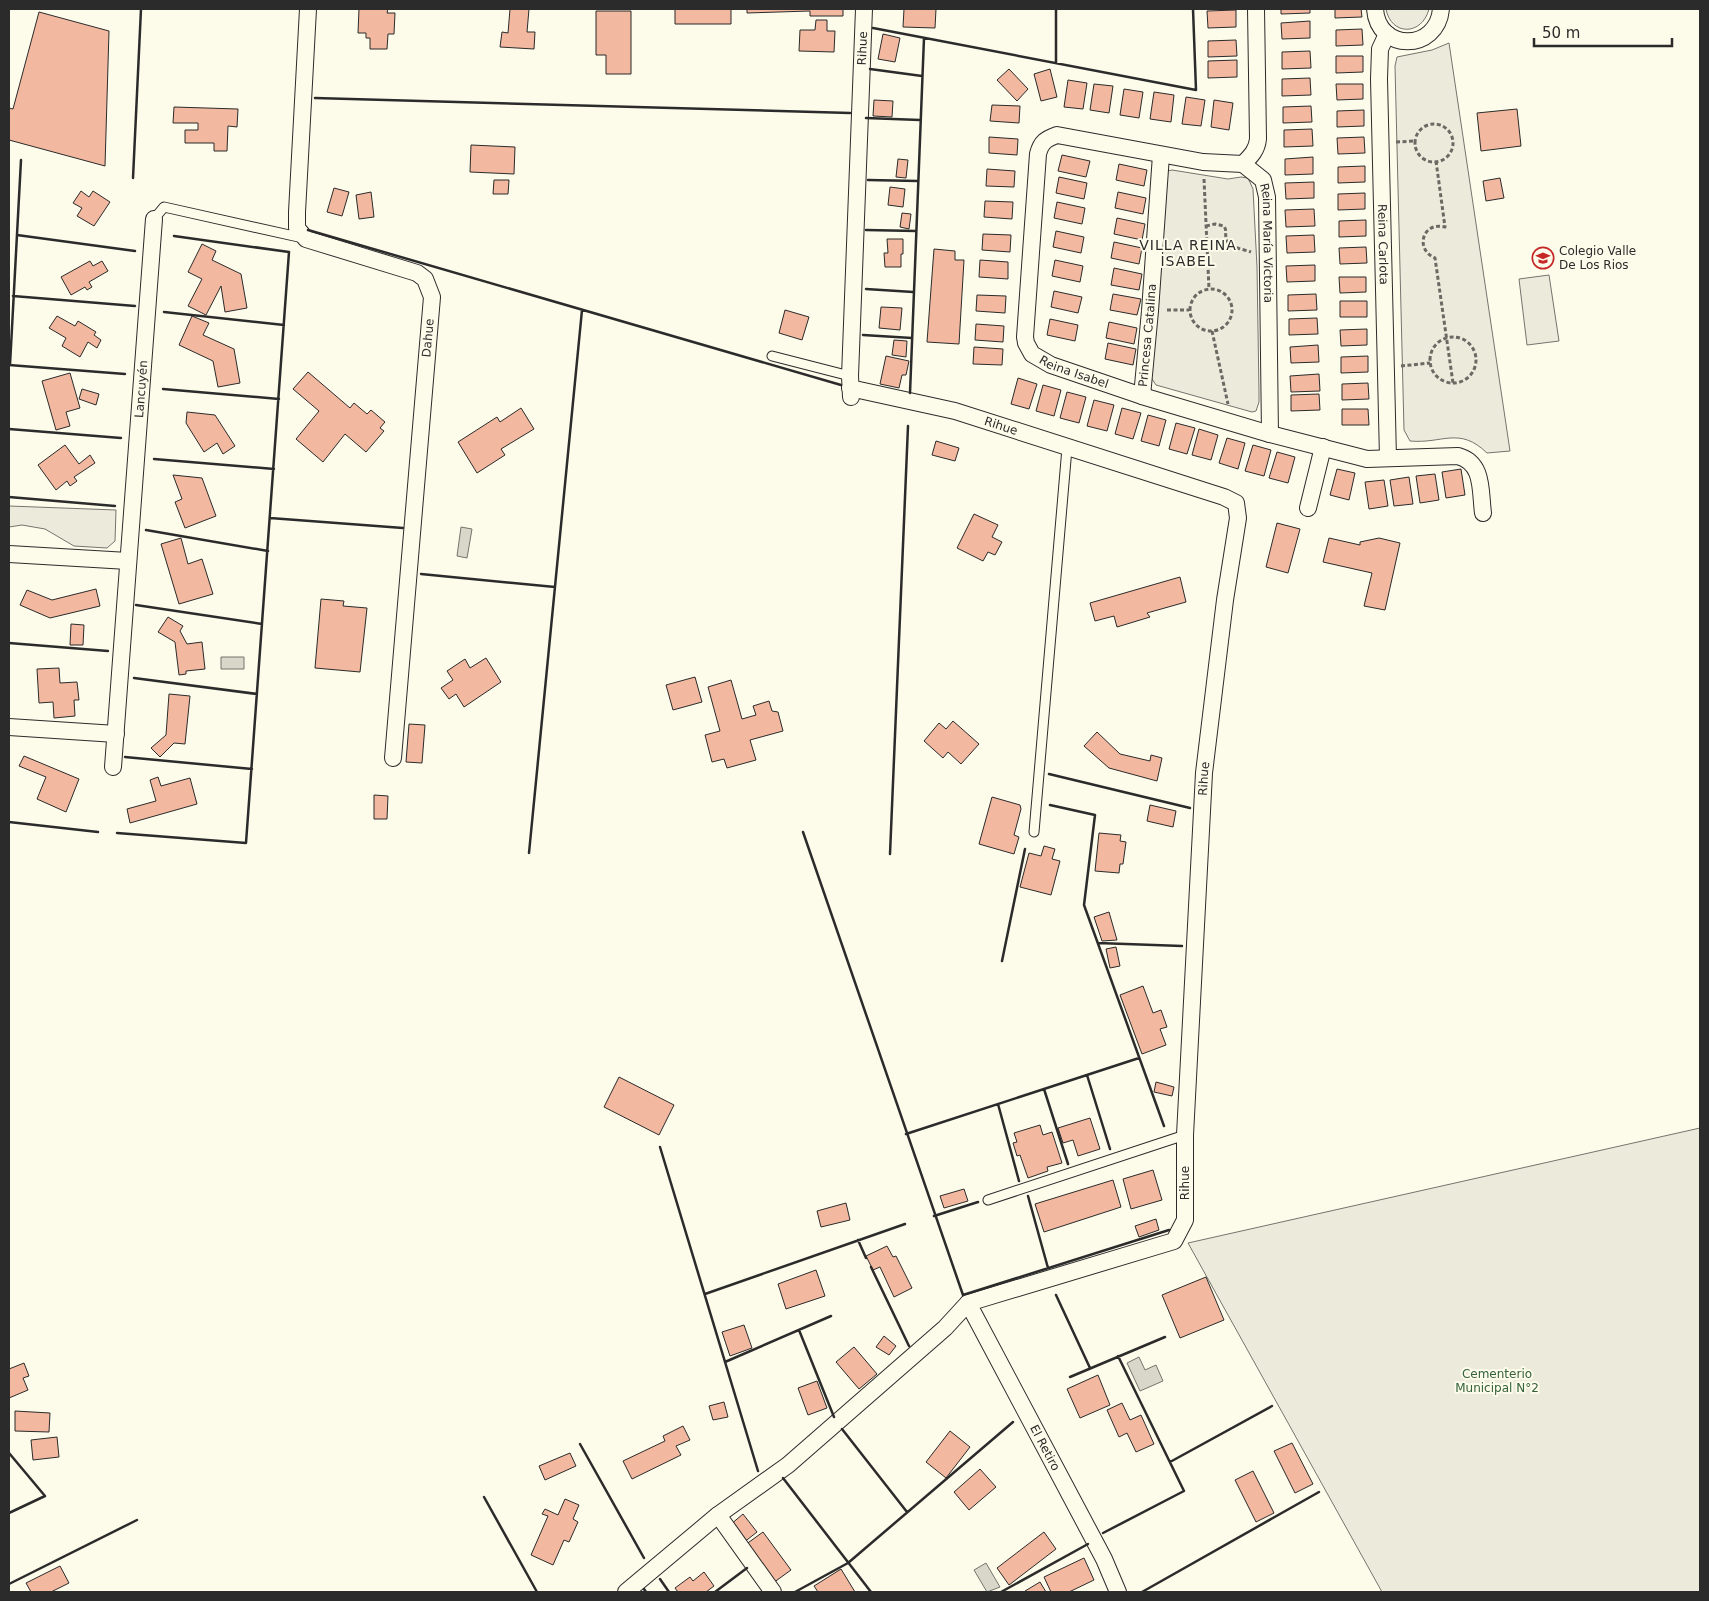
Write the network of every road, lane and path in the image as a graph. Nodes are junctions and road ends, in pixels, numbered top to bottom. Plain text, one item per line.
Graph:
1 (308, 9) edge
2 (864, 9) edge
3 (1256, 9) edge
4 (1375, 9) edge
5 (1441, 9) edge
6 (1386, 34) junction
7 (1161, 155) junction
8 (1203, 162) junction
9 (1436, 162) junction
10 (1243, 164) junction
11 (154, 219) joint
12 (1206, 226) junction
13 (306, 239) junction
14 (1267, 256) junction
15 (1208, 288) junction
16 (1189, 310) junction
17 (1150, 311) junction
18 (1212, 331) junction
19 (1447, 338) junction
20 (772, 356) dead end
21 (1430, 363) junction
22 (1386, 368) junction
23 (1453, 383) junction
24 (850, 387) junction
25 (1142, 396) junction
26 (1232, 423) junction
27 (1270, 434) junction
28 (1323, 447) junction
29 (1067, 448) junction
30 (1388, 458) junction
31 (1308, 508) dead end
32 (1483, 513) dead end
33 (9, 554) edge
34 (128, 561) junction
35 (9, 726) edge
36 (116, 734) junction
37 (393, 758) dead end
38 (113, 767) dead end
39 (1034, 832) dead end
40 (1185, 1135) junction
41 (988, 1200) dead end
42 (968, 1304) junction
43 (718, 1515) junction
44 (626, 1592) edge
45 (772, 1592) edge
46 (1118, 1592) edge

1 - 13 street
2 - 24 street, Rihue
3 - 10 street
4 - 6 street
5 - 6 street
6 - 22 street, Reina Carlota
7 - 8 street, Reina Isabel
7 - 17 street, Princesa Catalina
7 - 25 street, Reina Isabel
8 - 10 street, Reina Isabel
8 - 12 path
9 - 9 path
9 - 19 path
10 - 14 street, Reina María Victoria
11 - 13 lane
11 - 34 street, Lancuyén
12 - 14 path
12 - 15 path
13 - 37 street, Dahue
14 - 27 street, Reina María Victoria
15 - 16 path
15 - 18 path
16 - 17 path
16 - 18 path
17 - 25 street, Princesa Catalina
18 - 26 path
19 - 21 path
19 - 23 path
19 - 23 path
20 - 24 lane
21 - 22 path
21 - 23 path
22 - 30 street, Reina Carlota
24 - 29 street, Rihue
25 - 26 street, Reina Isabel
26 - 27 street, Reina Isabel
27 - 28 street, Reina Isabel
28 - 30 street, Reina Isabel
28 - 31 street
29 - 39 lane
29 - 40 street, Rihue
30 - 32 street, Reina Isabel
33 - 34 street
34 - 36 street, Lancuyén
35 - 36 street
36 - 38 street, Lancuyén
40 - 41 lane
40 - 42 street, Rihue
42 - 43 street
42 - 46 street, El Retiro
43 - 44 street
43 - 45 street

